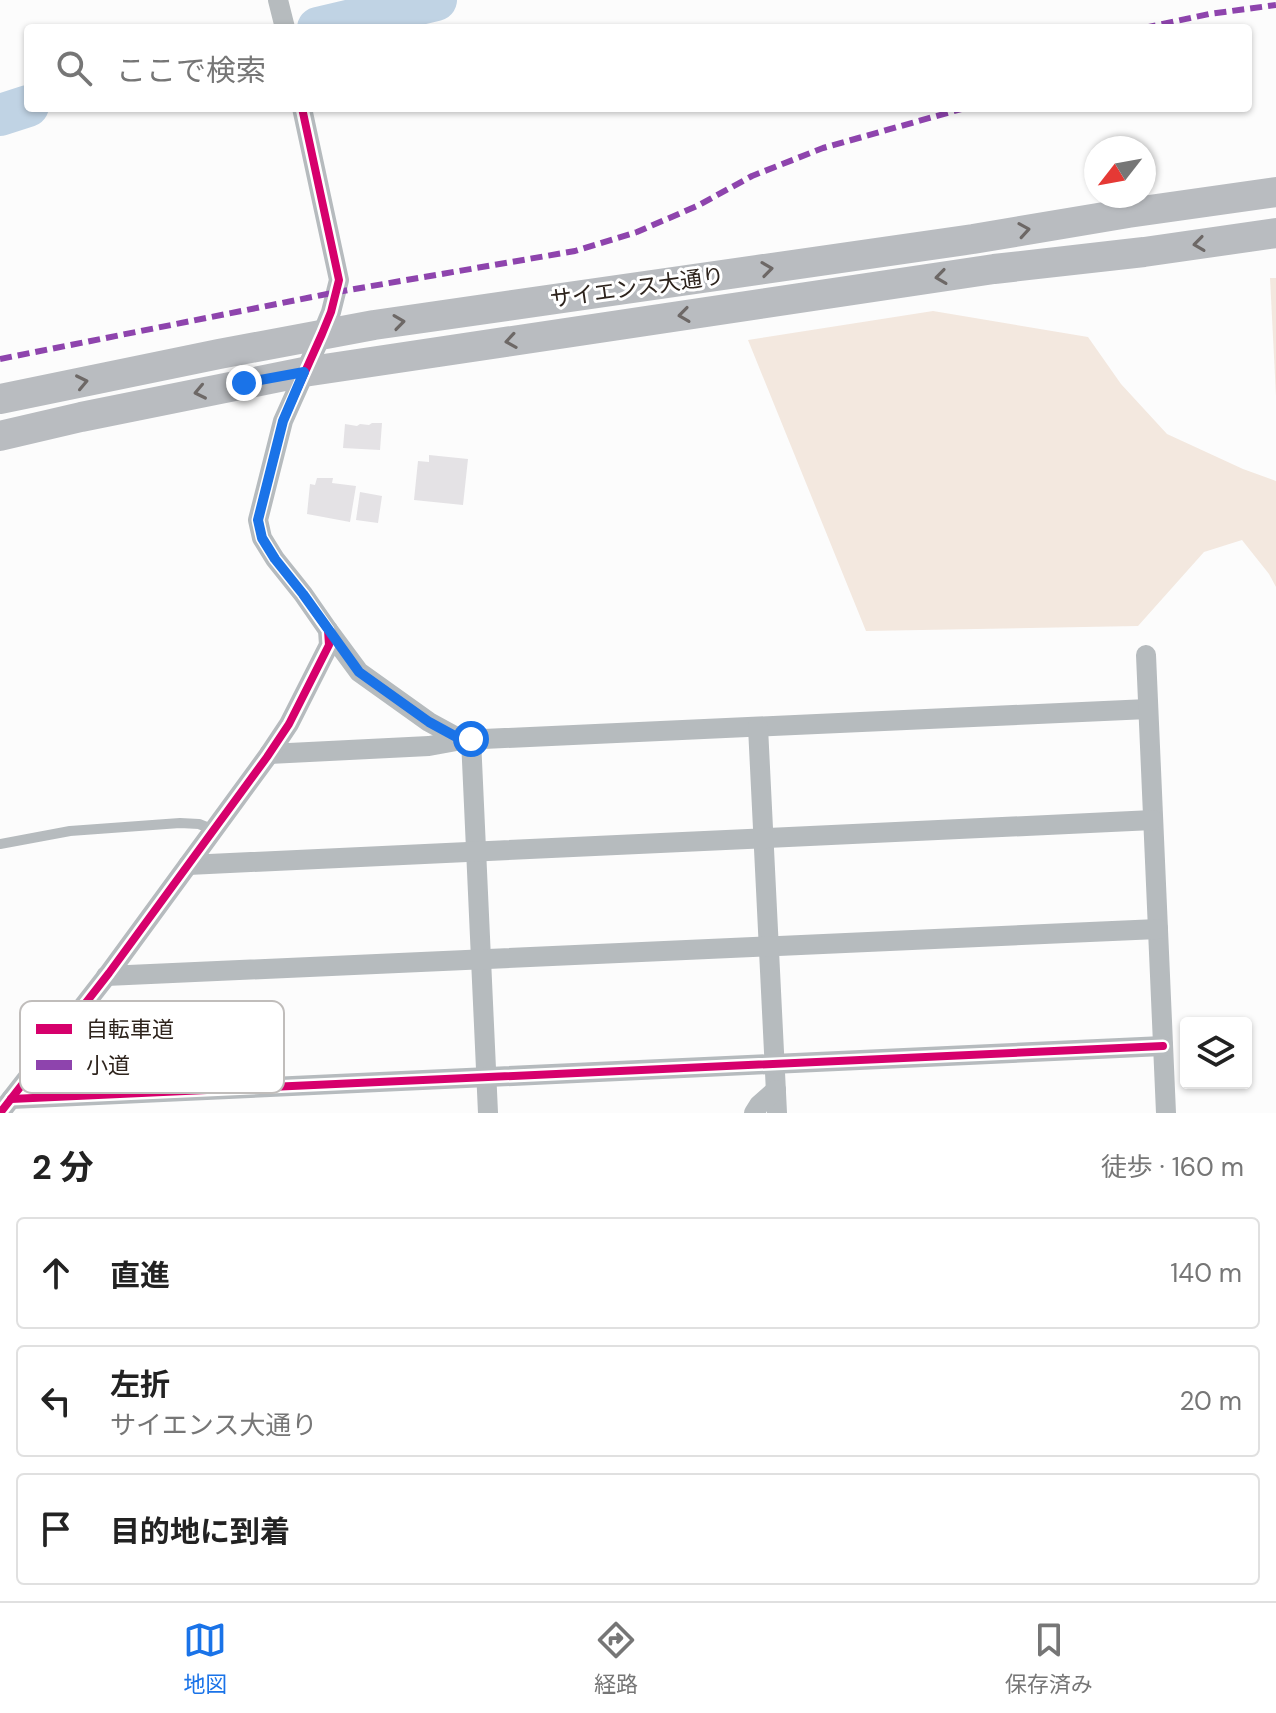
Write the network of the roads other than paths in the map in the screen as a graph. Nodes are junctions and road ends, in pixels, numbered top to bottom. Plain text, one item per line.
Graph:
1 (303, 112) edge
2 (1276, 192) edge
3 (1276, 233) edge
4 (322, 334) junction
5 (304, 372) junction
6 (0, 399) edge
7 (0, 436) edge
8 (328, 630) junction
9 (1146, 655) dead end
10 (1148, 709) junction
11 (758, 727) junction
12 (466, 740) junction
13 (269, 754) junction
14 (1153, 820) junction
15 (214, 830) junction
16 (763, 838) junction
17 (0, 844) edge
18 (476, 852) junction
19 (188, 865) junction
20 (1158, 929) junction
21 (769, 946) junction
22 (481, 959) junction
23 (106, 976) junction
24 (87, 1001) edge
25 (1163, 1046) junction
26 (775, 1064) junction
27 (486, 1077) junction
28 (20, 1088) edge
29 (284, 1089) edge
30 (776, 1090) junction
31 (221, 1093) edge
32 (6, 1106) edge
33 (488, 1113) edge
34 (754, 1113) edge
35 (777, 1113) edge
36 (1166, 1113) edge

1 - 4 street
4 -> 2 main road, サイエンス大通り
3 -> 5 main road, サイエンス大通り
4 - 5 street
6 -> 4 main road, サイエンス大通り
5 -> 7 main road, サイエンス大通り
5 - 8 street
8 - 12 street
8 - 13 street
9 - 10 street
10 - 11 street
10 - 14 street
11 - 12 street
11 - 16 street
12 - 13 street
12 - 18 street
13 - 15 street
14 - 16 street
14 - 20 street
15 - 17 lane
15 - 19 street
16 - 18 street
16 - 21 street
18 - 19 street
18 - 22 street
19 - 23 street
20 - 21 street
20 - 25 street
21 - 22 street
21 - 26 street
22 - 23 street
22 - 27 street
23 - 24 street
25 - 26 street
25 - 36 street
26 - 27 street
26 - 30 street
27 - 29 street
27 - 33 street
28 - 32 street
30 - 34 street
30 - 35 street
31 - 32 street

